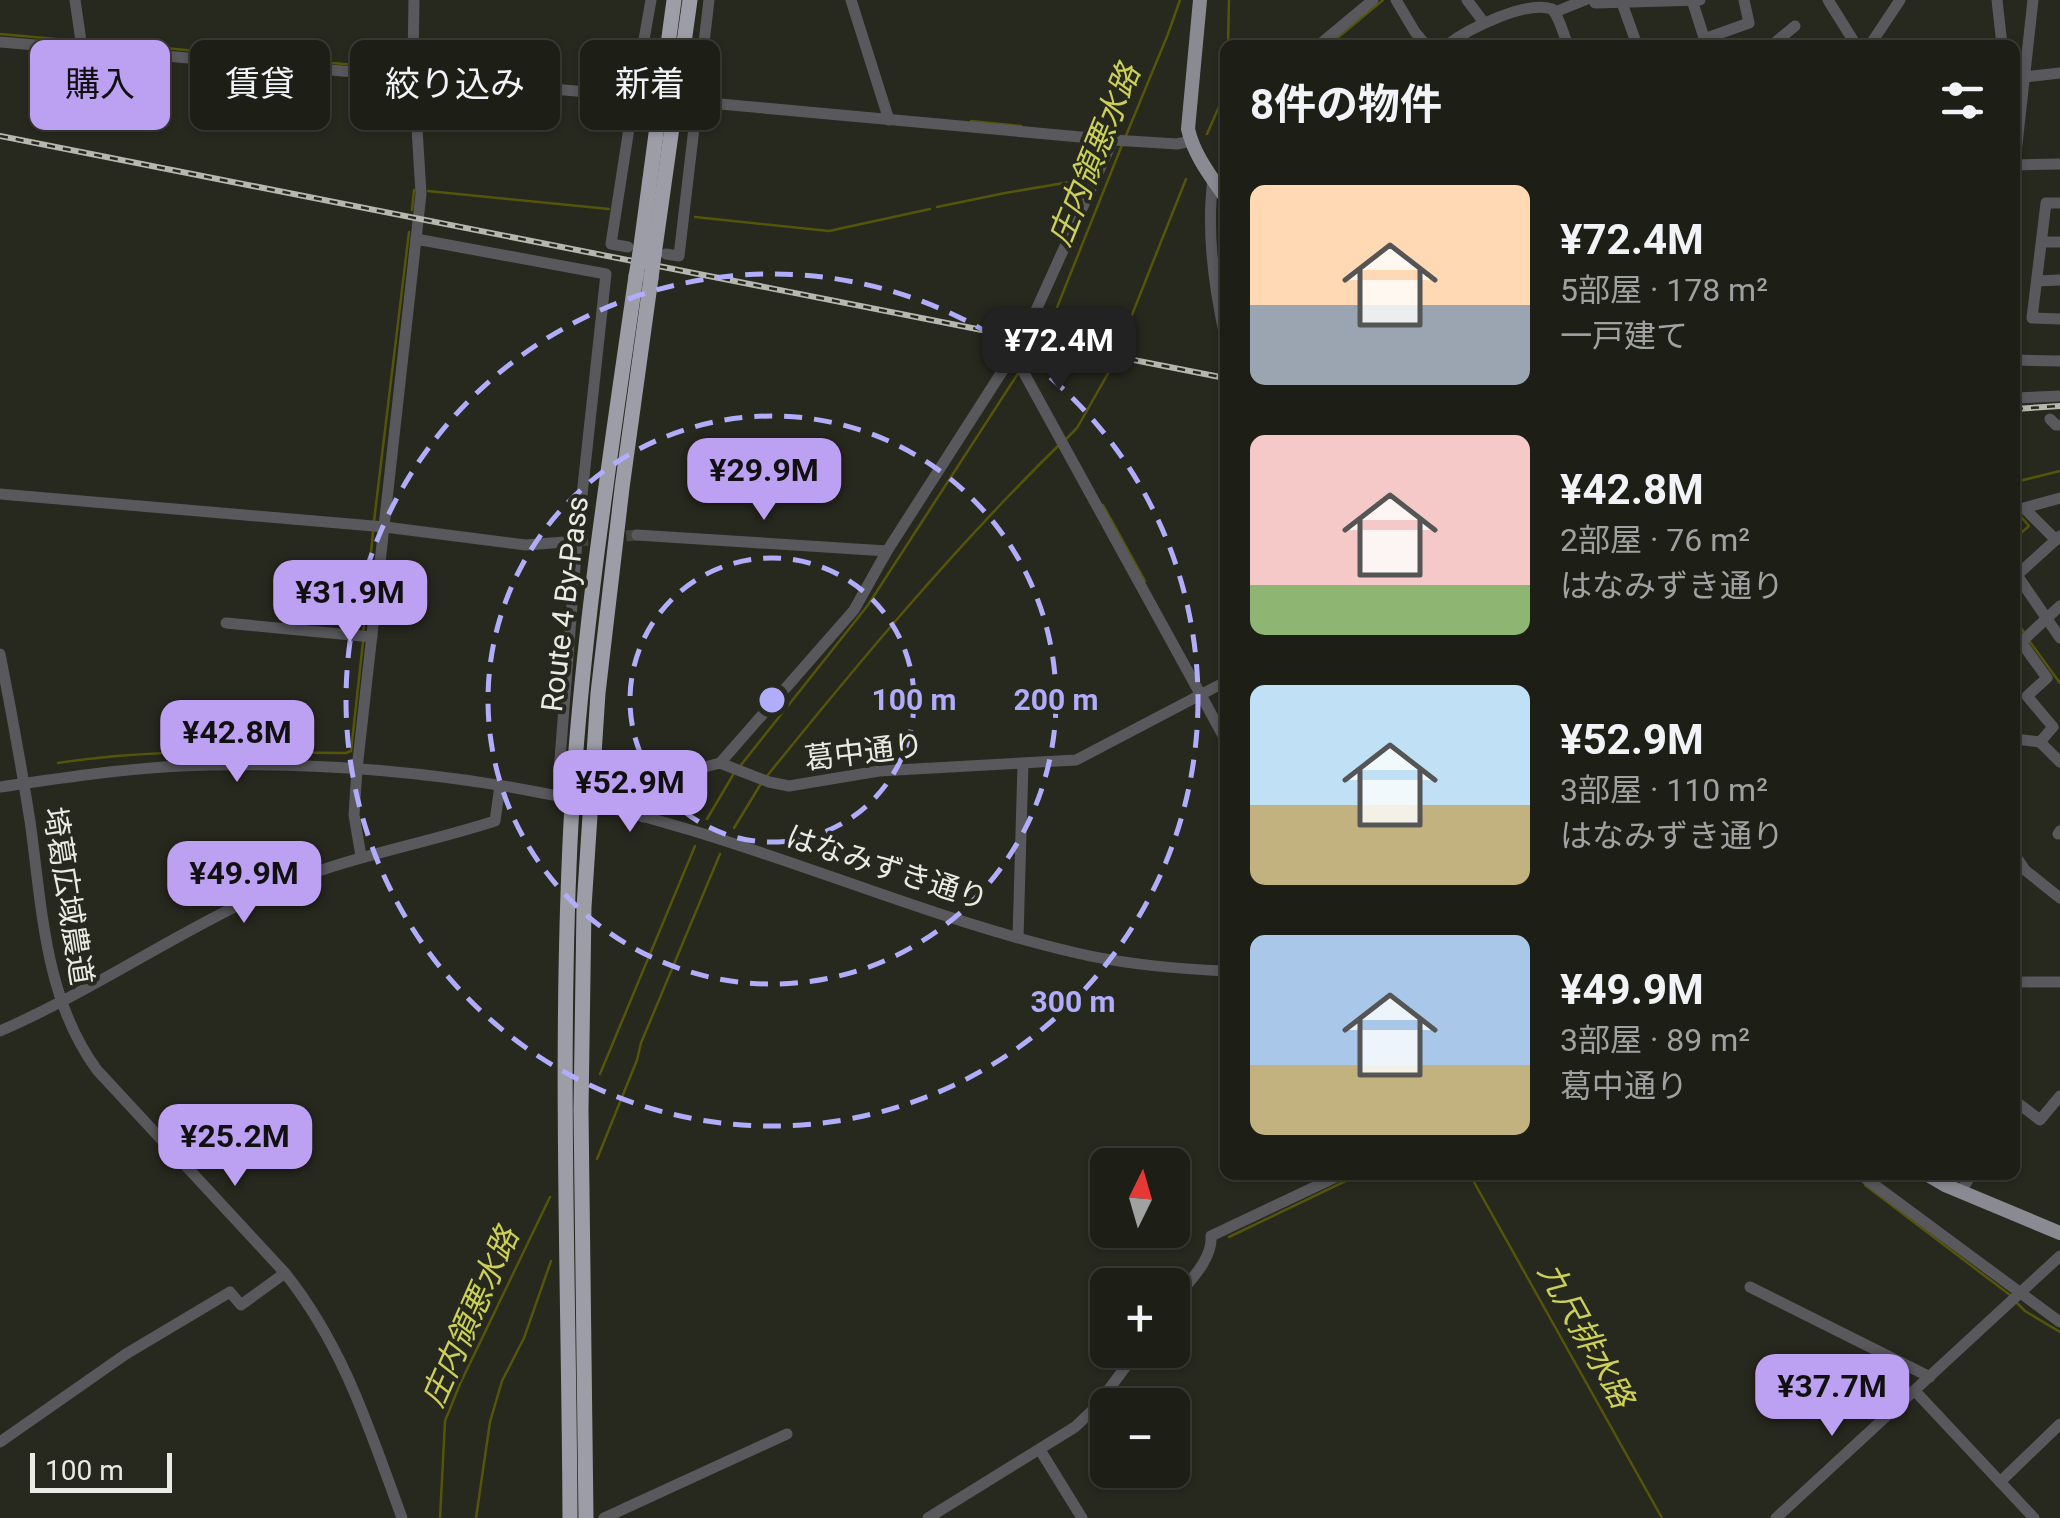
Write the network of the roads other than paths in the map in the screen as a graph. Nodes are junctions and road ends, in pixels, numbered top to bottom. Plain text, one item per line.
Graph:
1 (75, 0) edge
2 (414, 0) edge
3 (651, 0) edge
4 (674, 0) edge
5 (690, 0) edge
6 (709, 0) edge
7 (851, 0) edge
8 (1200, 0) edge
9 (1373, 0) edge
10 (1396, 0) edge
11 (1466, 0) edge
12 (1585, 0) edge
13 (1593, 0) edge
14 (1692, 0) edge
15 (1700, 0) edge
16 (1744, 0) edge
17 (1828, 0) edge
18 (1900, 0) edge
19 (1997, 0) edge
20 (2033, 0) edge
21 (1622, 2) edge
22 (1550, 6) edge
23 (1482, 20) junction
24 (1795, 26) dead end
25 (81, 40) edge
26 (414, 40) edge
27 (646, 40) edge
28 (702, 40) edge
29 (1325, 40) edge
30 (1422, 40) edge
31 (1454, 40) edge
32 (1566, 40) edge
33 (1635, 40) edge
34 (1704, 40) edge
35 (1710, 40) edge
36 (1778, 40) edge
37 (1853, 40) edge
38 (1873, 40) edge
39 (2001, 40) edge
40 (0, 42) edge
41 (30, 44) edge
42 (170, 55) edge
43 (350, 71) edge
44 (2020, 72) edge
45 (2060, 73) edge
46 (2020, 78) edge
47 (720, 104) edge
48 (887, 116) junction
49 (418, 130) edge
50 (634, 130) edge
51 (690, 130) edge
52 (1114, 140) junction
53 (1191, 142) junction
54 (2020, 164) edge
55 (2060, 164) edge
56 (1213, 180) junction
57 (1220, 190) edge
58 (2060, 203) edge
59 (416, 239) junction
60 (2042, 242) junction
61 (2060, 242) edge
62 (647, 252) junction
63 (644, 277) junction
64 (2060, 280) edge
65 (2037, 281) junction
66 (1220, 300) edge
67 (2060, 319) edge
68 (1016, 359) junction
69 (2020, 360) edge
70 (2060, 361) edge
71 (2060, 396) edge
72 (2020, 398) edge
73 (0, 494) edge
74 (2060, 498) edge
75 (2020, 503) edge
76 (385, 527) junction
77 (638, 535) tunnel mouth
78 (2058, 538) edge
79 (576, 542) junction
80 (887, 551) junction
81 (2020, 572) edge
82 (2020, 580) edge
83 (2060, 606) edge
84 (2046, 619) junction
85 (226, 623) dead end
86 (372, 637) junction
87 (2060, 638) edge
88 (2020, 643) edge
89 (2020, 647) edge
90 (0, 654) edge
91 (1220, 685) edge
92 (1200, 695) junction
93 (1220, 730) edge
94 (2020, 740) edge
95 (2040, 742) junction
96 (2060, 762) edge
97 (720, 763) junction
98 (1023, 764) junction
99 (357, 768) junction
100 (24, 784) junction
101 (500, 786) junction
102 (0, 787) edge
103 (572, 799) junction
104 (590, 802) junction
105 (643, 817) junction
106 (361, 856) junction
107 (2020, 862) edge
108 (2060, 898) edge
109 (1018, 937) junction
110 (1220, 972) edge
111 (2020, 982) edge
112 (2060, 982) edge
113 (60, 1001) junction
114 (0, 1031) edge
115 (2060, 1096) edge
116 (2020, 1105) edge
117 (1329, 1180) edge
118 (1867, 1180) edge
119 (1938, 1180) edge
120 (1968, 1180) edge
121 (1961, 1191) junction
122 (2060, 1232) edge
123 (2060, 1256) edge
124 (284, 1273) junction
125 (1190, 1280) edge
126 (1750, 1287) dead end
127 (2017, 1296) junction
128 (2060, 1322) edge
129 (1124, 1368) edge
130 (1930, 1377) junction
131 (1915, 1391) junction
132 (2060, 1424) edge
133 (788, 1434) dead end
134 (0, 1442) edge
135 (1040, 1450) junction
136 (2000, 1482) junction
137 (402, 1518) edge
138 (570, 1518) edge
139 (586, 1518) edge
140 (604, 1518) edge
141 (928, 1518) edge
142 (1082, 1518) edge
143 (1776, 1518) edge
144 (2034, 1518) edge

1 - 25 street
2 - 26 street
3 - 27 street
4 - 62 highway, Route 4 By-Pass
5 - 62 highway, Route 4 By-Pass
6 - 28 street
7 - 48 street
8 - 53 main road
9 - 29 street
10 - 30 street
11 - 23 street
12 - 22 street
13 - 21 street
14 - 15 street
14 - 21 street
14 - 34 street
16 - 35 street
17 - 37 street
18 - 38 street
19 - 39 street
20 - 44 street
21 - 33 street
22 - 23 street
22 - 32 street
23 - 31 street
24 - 36 street
40 - 41 street
42 - 43 street
45 - 46 street
47 - 48 street
48 - 52 street
49 - 59 street
50 - 62 street
51 - 62 street
52 - 53 street
52 - 68 street
53 - 56 main road
54 - 55 street
56 - 57 main road
56 - 66 street
58 - 60 street
59 - 76 street
59 - 79 street
60 - 61 street
60 - 65 street
62 - 63 highway, Route 4 By-Pass, bridge
63 - 103 highway, Route 4 By-Pass
63 - 104 highway, Route 4 By-Pass
64 - 65 street
65 - 67 street
68 - 80 street
68 - 92 street
69 - 70 street
71 - 72 street
73 - 76 street
74 - 75 street
75 - 78 street
76 - 79 street
76 - 86 street
77 - 80 street
78 - 81 street
79 - 103 street
80 - 97 street
82 - 84 street
83 - 84 street
84 - 87 street
84 - 88 street
85 - 86 street
86 - 99 street
89 - 95 street
90 - 100 street, 埼葛広域農道
91 - 92 street, 葛中通り
92 - 93 street
92 - 98 street, 葛中通り
94 - 95 street
95 - 96 street
97 - 98 street, 葛中通り
97 - 105 street
98 - 109 street
99 - 100 street, はなみずき通り
99 - 101 street, はなみずき通り
99 - 106 street
100 - 102 street, はなみずき通り
100 - 113 street, 埼葛広域農道
101 - 103 street, はなみずき通り
101 - 106 street
103 - 104 street, はなみずき通り
103 - 138 highway, Route 4 By-Pass
104 - 105 street, はなみずき通り
104 - 139 highway, Route 4 By-Pass
105 - 109 street, はなみずき通り
106 - 113 street
107 - 108 street
109 - 110 street, はなみずき通り
111 - 112 street
113 - 114 street
113 - 124 street, 埼葛広域農道
115 - 116 street
117 - 125 street
118 - 127 street
119 - 121 main road
120 - 121 street
121 - 122 main road
123 - 127 street
124 - 134 street
124 - 137 street, 埼葛広域農道
126 - 130 street
127 - 128 street
127 - 130 street
129 - 135 street
130 - 131 street
131 - 136 street
131 - 143 street
132 - 136 street
133 - 140 street
135 - 141 street
135 - 142 street
136 - 144 street

